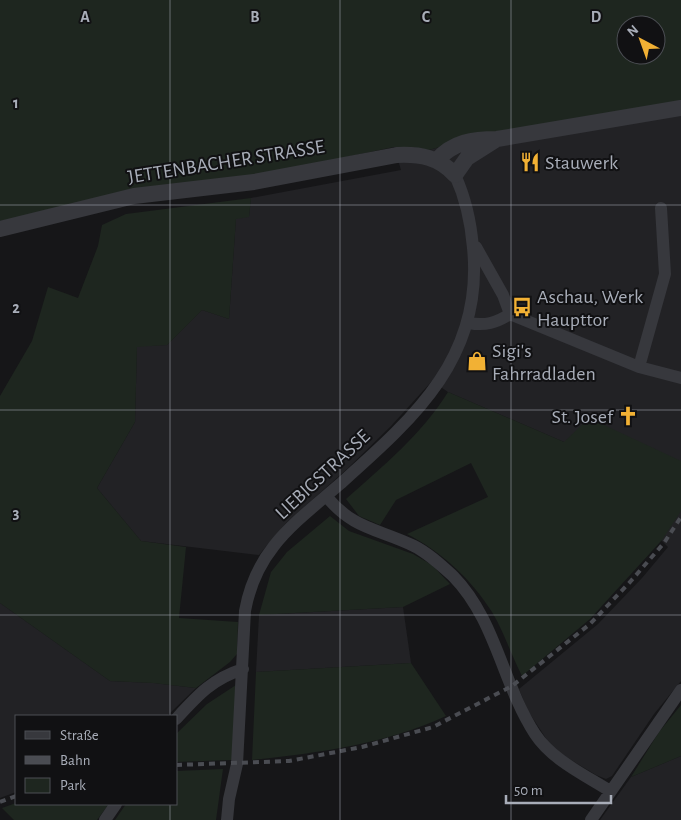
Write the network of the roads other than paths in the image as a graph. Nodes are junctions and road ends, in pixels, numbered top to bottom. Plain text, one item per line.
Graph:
1 (681, 108) edge
2 (497, 139) junction
3 (437, 160) junction
4 (455, 176) junction
5 (661, 208) dead end
6 (0, 229) edge
7 (473, 242) junction
8 (510, 314) junction
9 (469, 322) junction
10 (639, 367) junction
11 (681, 378) edge
12 (326, 496) junction
13 (243, 670) junction
14 (681, 690) edge
15 (178, 717) edge
16 (610, 792) junction
17 (115, 805) edge
18 (105, 820) edge
19 (227, 820) edge
20 (592, 820) edge

1 - 2 street
2 - 3 street
2 - 4 street
3 - 4 street, JETTENBACHER STRASSE
3 - 6 street, JETTENBACHER STRASSE
4 - 7 street, LIEBIGSTRASSE
5 - 10 street
7 - 8 street
7 - 9 street, LIEBIGSTRASSE
8 - 9 street
8 - 10 street
9 - 12 street, LIEBIGSTRASSE
10 - 11 street
12 - 13 street, LIEBIGSTRASSE
12 - 16 street
13 - 15 street
13 - 19 street, LIEBIGSTRASSE
14 - 16 street
16 - 20 street
17 - 18 street

